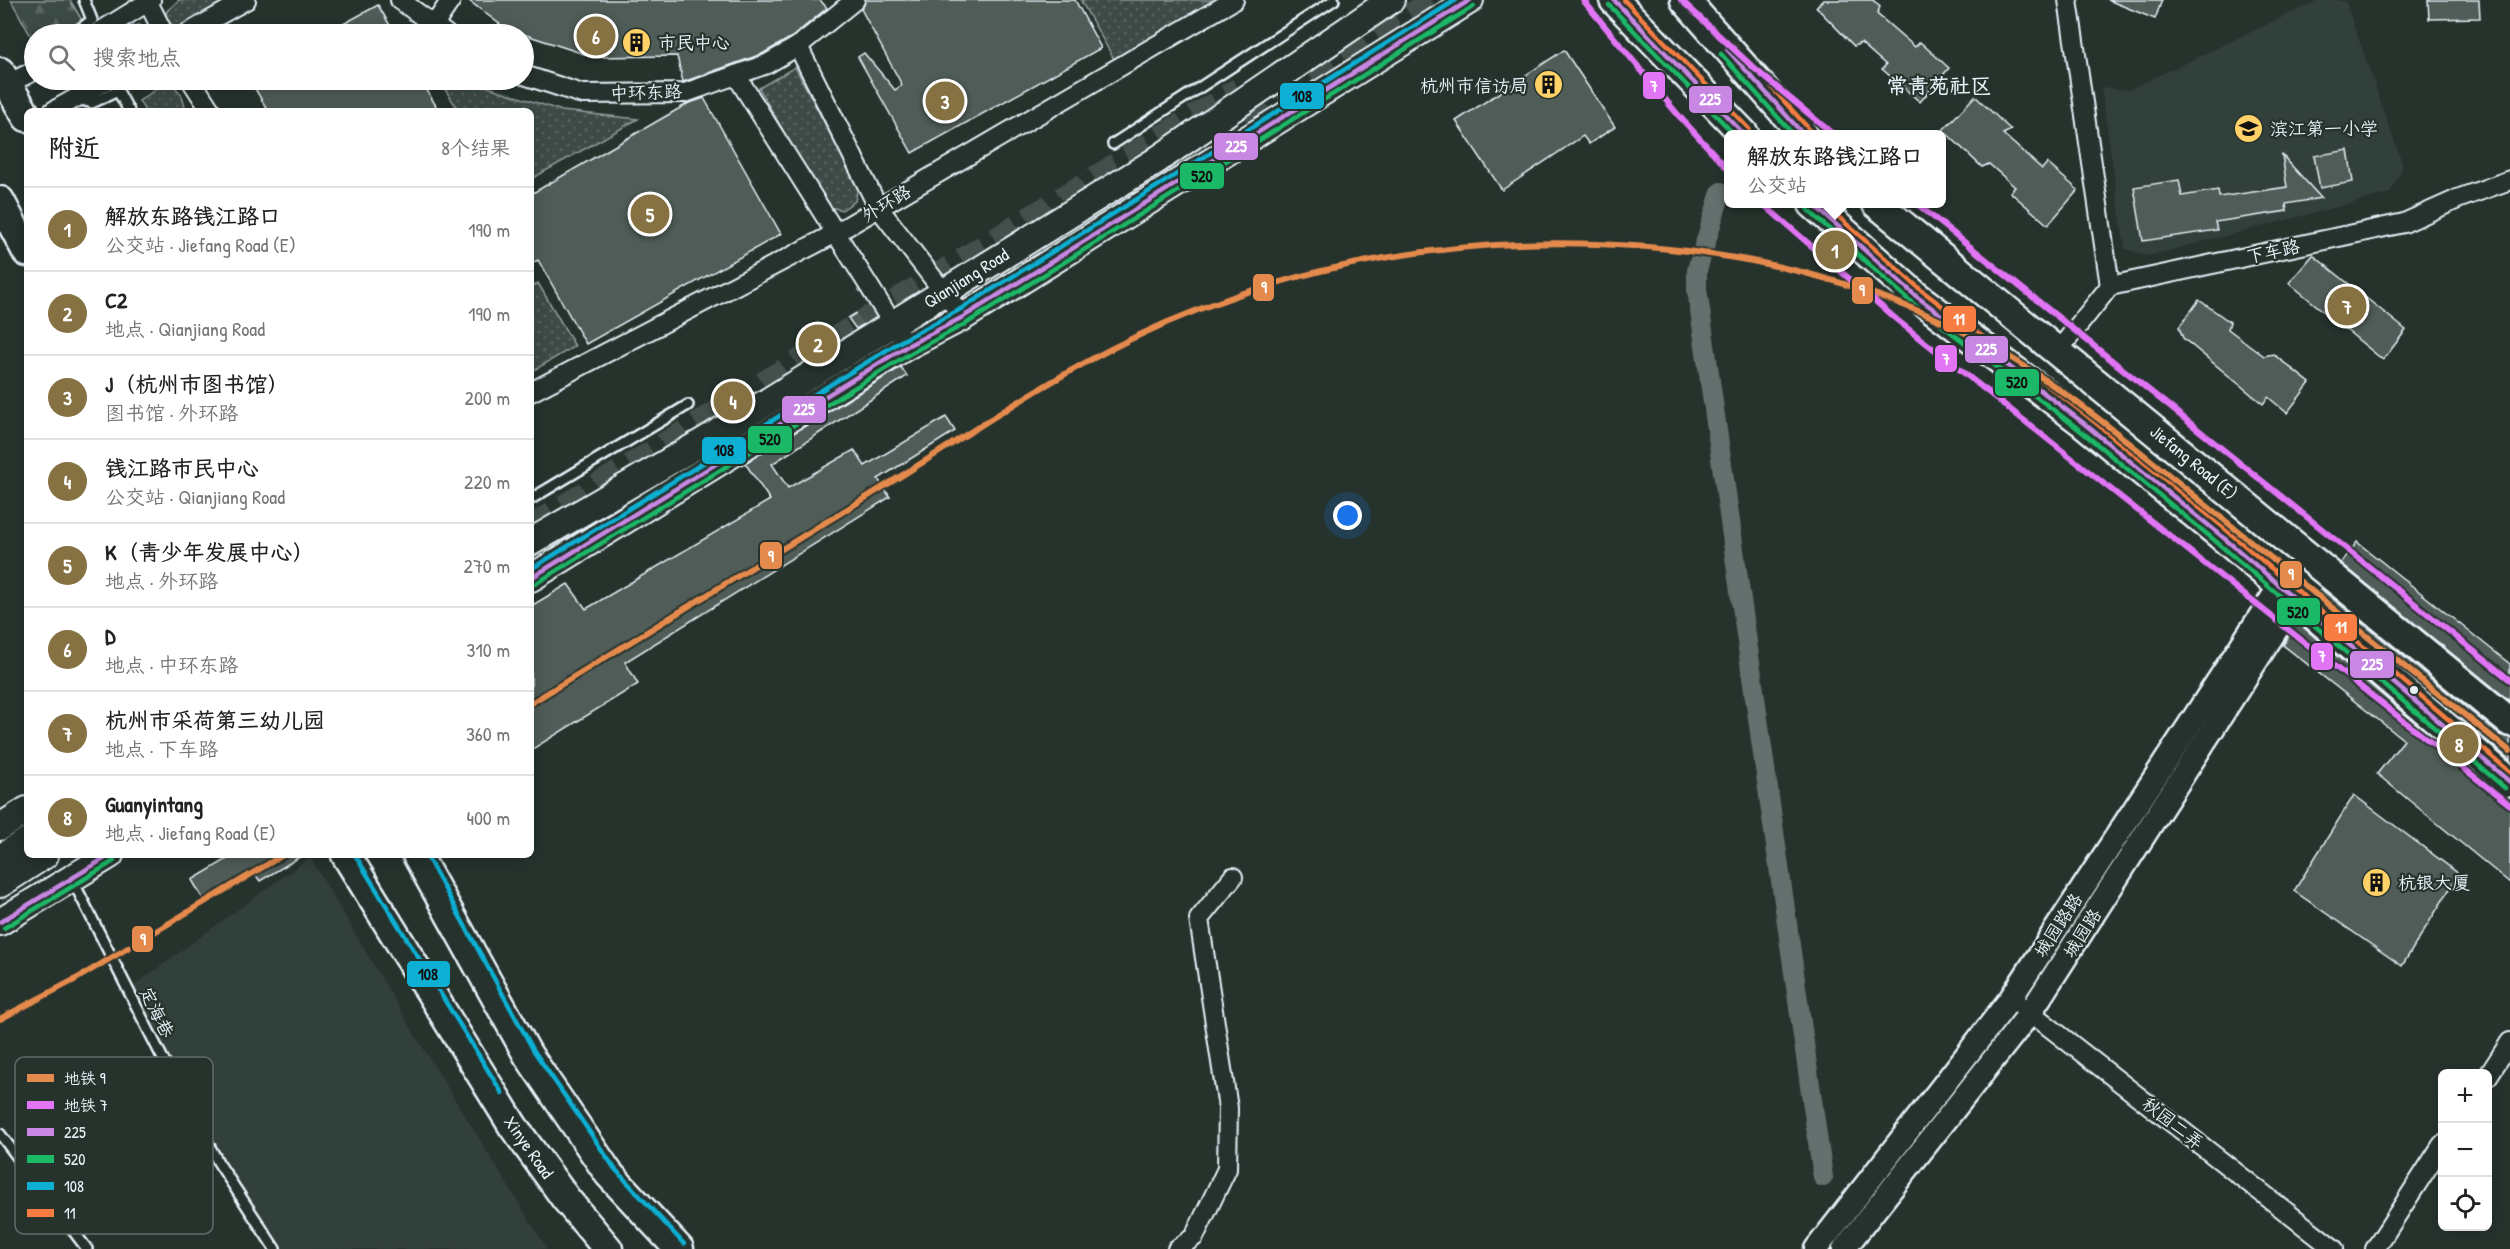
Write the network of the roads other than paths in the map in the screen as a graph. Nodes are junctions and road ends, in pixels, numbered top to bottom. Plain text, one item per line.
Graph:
1 (84, 0) edge
2 (246, 0) edge
3 (400, 0) edge
4 (451, 0) edge
5 (855, 0) edge
6 (1234, 0) edge
7 (1334, 0) edge
8 (1391, 0) edge
9 (1470, 0) edge
10 (1614, 0) edge
11 (1684, 0) edge
12 (2068, 0) edge
13 (148, 1) edge
14 (87, 24) edge
15 (112, 24) edge
16 (159, 24) edge
17 (204, 24) edge
18 (432, 24) edge
19 (442, 24) edge
20 (798, 46) junction
21 (24, 73) edge
22 (736, 75) junction
23 (3, 78) edge
24 (534, 78) edge
25 (90, 90) edge
26 (196, 90) edge
27 (76, 98) junction
28 (58, 108) edge
29 (127, 108) edge
30 (206, 108) edge
31 (24, 112) edge
32 (1739, 130) edge
33 (1799, 130) edge
34 (1113, 144) dead end
35 (2510, 180) edge
36 (0, 201) edge
37 (878, 207) junction
38 (1817, 208) edge
39 (1882, 208) edge
40 (834, 234) junction
41 (24, 246) edge
42 (2110, 286) junction
43 (944, 292) junction
44 (963, 317) junction
45 (892, 324) junction
46 (907, 346) junction
47 (2058, 351) junction
48 (534, 390) edge
49 (688, 405) dead end
50 (534, 497) edge
51 (534, 540) edge
52 (534, 576) edge
53 (2288, 593) junction
54 (2510, 722) edge
55 (2510, 782) edge
56 (24, 812) edge
57 (0, 827) edge
58 (24, 843) edge
59 (0, 858) edge
60 (40, 858) edge
61 (105, 858) edge
62 (348, 858) edge
63 (419, 858) edge
64 (1233, 877) dead end
65 (71, 878) junction
66 (0, 884) edge
67 (0, 922) edge
68 (2011, 998) junction
69 (2031, 1013) junction
70 (2510, 1042) edge
71 (164, 1057) edge
72 (2492, 1069) edge
73 (0, 1134) edge
74 (2438, 1151) edge
75 (213, 1152) edge
76 (15, 1154) edge
77 (76, 1234) edge
78 (87, 1249) edge
79 (275, 1249) edge
80 (608, 1249) edge
81 (679, 1249) edge
82 (1177, 1249) edge
83 (1816, 1249) edge
84 (1844, 1249) edge
85 (2334, 1249) edge
86 (2375, 1249) edge

1 - 14 lane
2 - 17 street
3 - 18 street
4 - 19 street
5 - 20 street, 中环东路
6 - 37 street, 外环路
7 - 34 lane
8 - 43 main road, Qianjiang Road
9 - 44 main road, Qianjiang Road
10 - 32 main road
11 - 33 main road
12 - 42 street
13 - 15 street
13 - 16 street
20 - 22 street, 中环东路
20 - 37 street
21 - 23 street
22 - 24 street, 中环东路
22 - 40 street
23 - 31 main road
25 - 27 street
26 - 30 street
27 - 28 street
27 - 29 lane
35 - 42 street, 下车路
36 - 41 main road
37 - 40 street, 外环路
37 - 43 street
38 - 53 main road
39 - 47 main road, Jiefang Road (E)
40 - 45 street
40 - 48 street, 外环路
42 - 47 street
43 - 44 street
43 - 45 main road, Qianjiang Road
44 - 46 main road, Qianjiang Road
45 - 46 street
45 - 51 main road, Qianjiang Road
46 - 52 main road, Qianjiang Road
47 - 54 main road, Jiefang Road (E)
49 - 50 lane
53 - 55 main road
53 - 68 street, 城园路路
53 - 69 street, 城园路
56 - 57 main road
58 - 59 main road
60 - 66 main road
61 - 65 main road
62 - 80 main road, Xinye Road
63 - 81 main road
64 - 82 street
65 - 67 main road
65 - 71 lane, 定海巷
68 - 69 street, 秋园二弄
68 - 83 street, 城园路路
69 - 84 street, 城园路
69 - 85 street, 秋园二弄
70 - 72 street
73 - 76 lane
74 - 86 street
75 - 79 lane, 定海巷
77 - 78 lane

